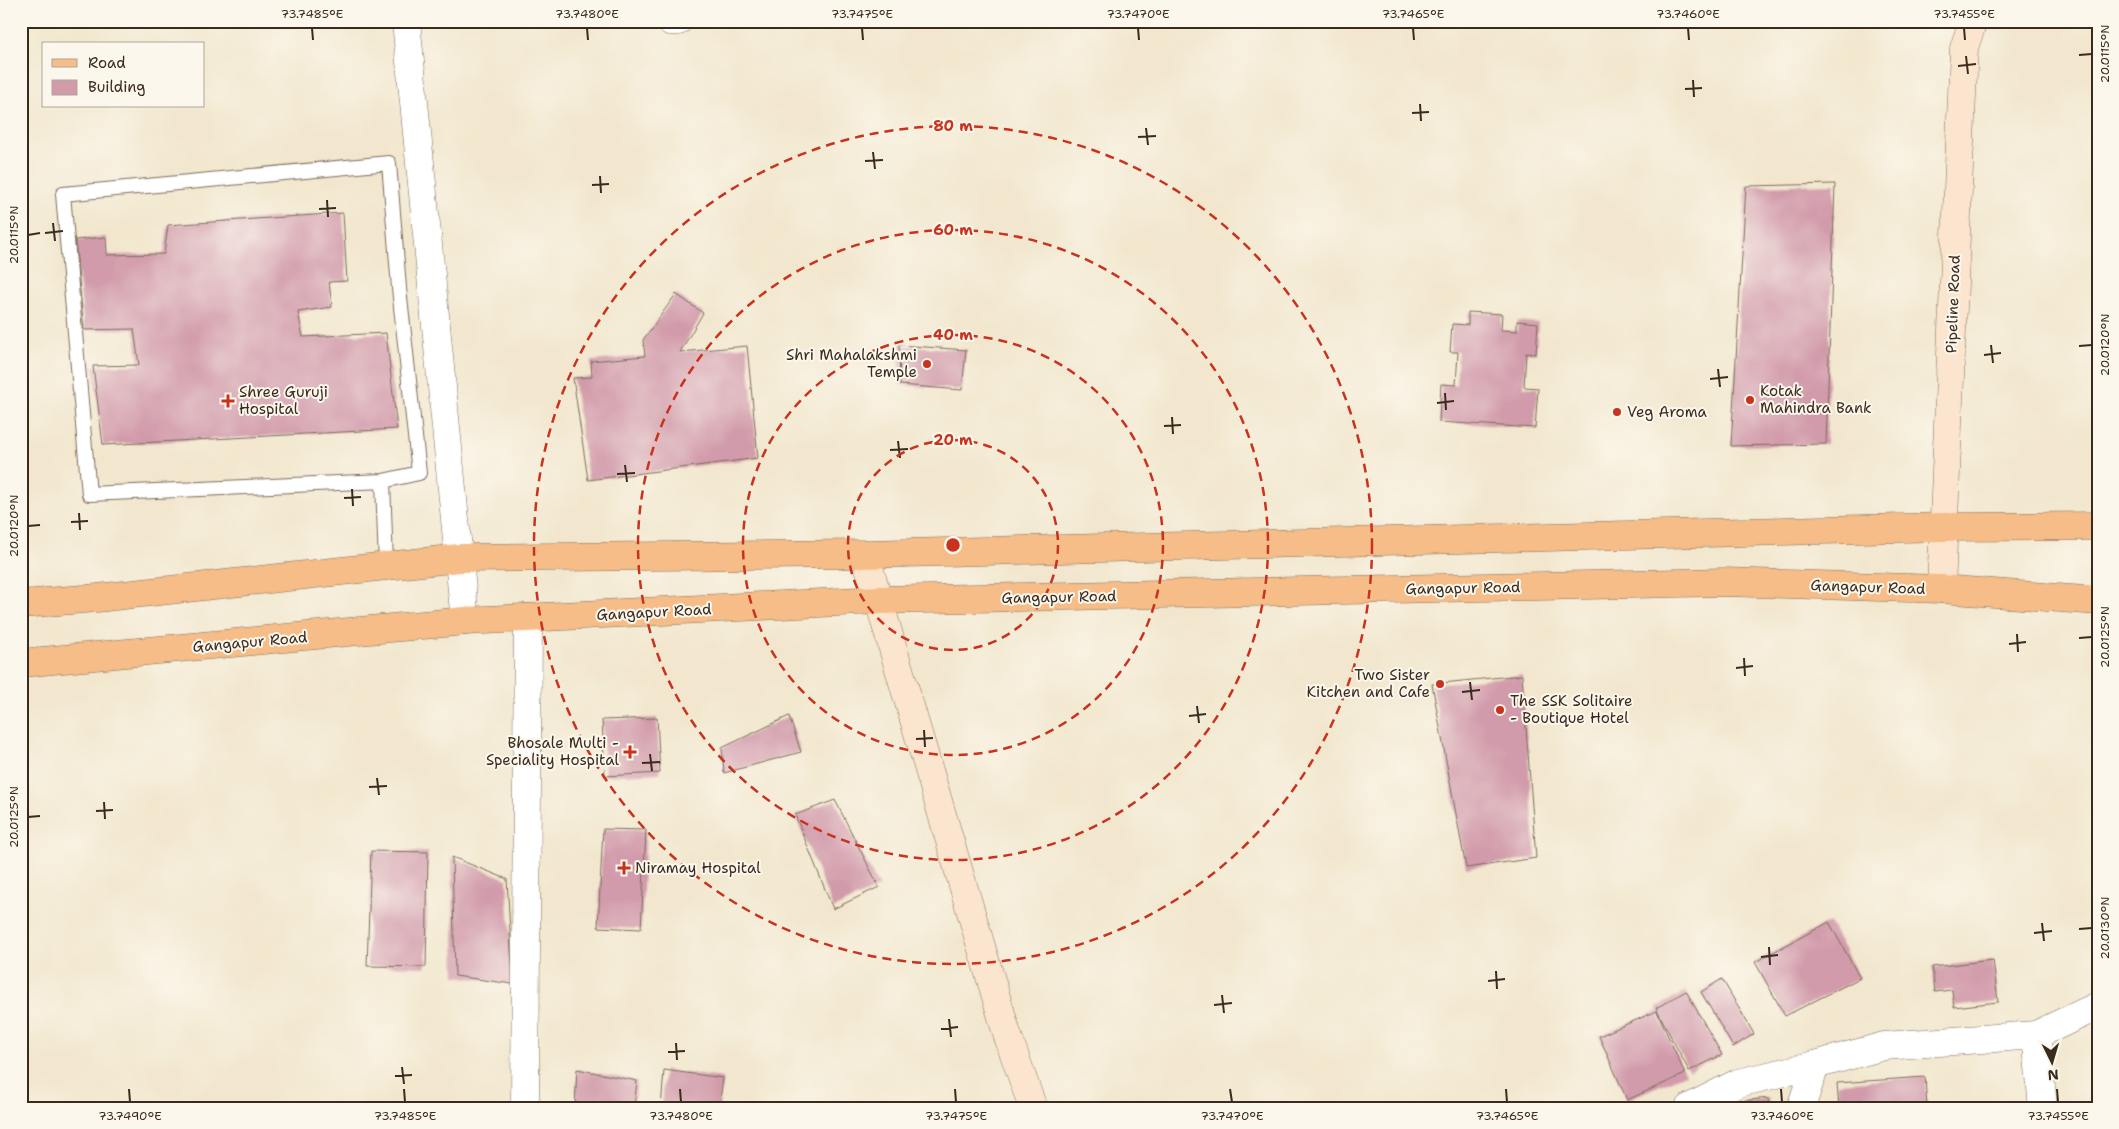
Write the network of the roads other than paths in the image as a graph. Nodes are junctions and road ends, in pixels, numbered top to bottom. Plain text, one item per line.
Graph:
1 (406, 21) edge
2 (670, 21) edge
3 (678, 21) edge
4 (1973, 21) edge
5 (383, 481) junction
6 (2098, 526) edge
7 (1944, 527) junction
8 (865, 554) junction
9 (459, 558) junction
10 (386, 566) junction
11 (1941, 589) junction
12 (879, 600) junction
13 (2098, 601) edge
14 (21, 604) edge
15 (528, 618) junction
16 (465, 621) junction
17 (21, 663) edge
18 (2098, 1006) edge
19 (2036, 1035) junction
20 (1816, 1065) junction
21 (525, 1108) edge
22 (1033, 1108) edge
23 (1689, 1108) edge
24 (1801, 1108) edge
25 (2043, 1108) edge

1 - 9 street
2 - 3 street
4 - 7 street, Pipeline Road
5 - 5 lane
5 - 10 lane
6 - 7 main road
7 - 8 main road
7 - 11 street, Pipeline Road
8 - 9 main road
8 - 12 street
9 - 10 main road
9 - 16 street
10 - 14 main road
11 - 12 main road, Gangapur Road
11 - 13 main road, Gangapur Road
12 - 15 main road, Gangapur Road
12 - 22 street
15 - 16 main road, Gangapur Road
15 - 21 street
16 - 17 main road, Gangapur Road
18 - 19 street
19 - 20 street
19 - 25 street
20 - 23 street
20 - 24 street

